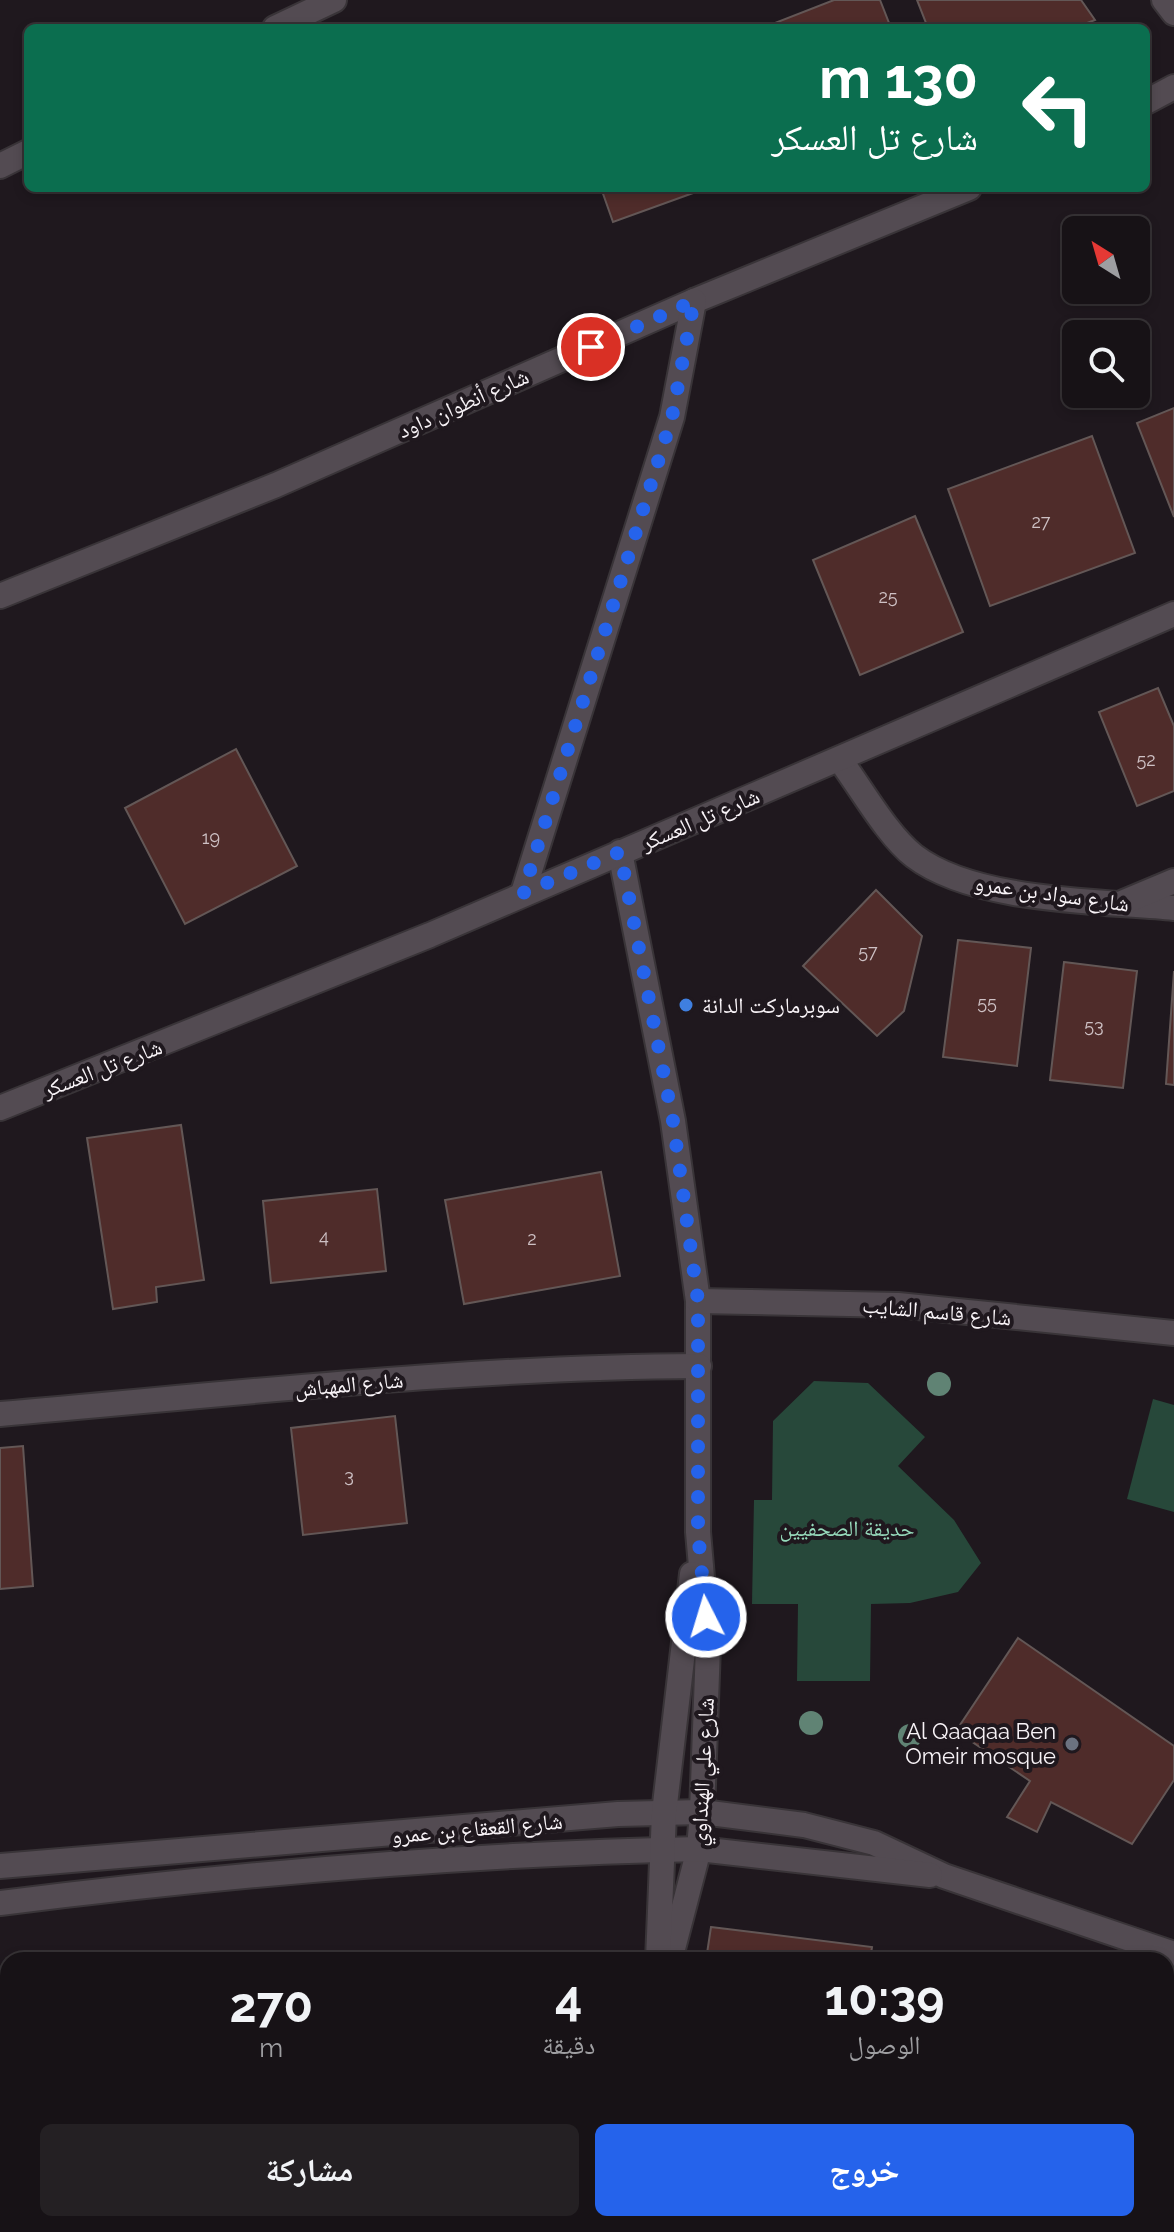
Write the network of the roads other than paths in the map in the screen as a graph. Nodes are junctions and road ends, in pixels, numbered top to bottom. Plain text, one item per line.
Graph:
1 (334, 0) edge
2 (1164, 0) edge
3 (1174, 13) edge
4 (283, 24) edge
5 (1174, 87) edge
6 (1150, 100) edge
7 (24, 154) edge
8 (0, 166) edge
9 (959, 192) edge
10 (694, 301) junction
11 (0, 596) edge
12 (1174, 614) edge
13 (840, 760) junction
14 (620, 852) junction
15 (1174, 881) edge
16 (523, 893) junction
17 (1122, 903) junction
18 (1174, 908) edge
19 (0, 1108) edge
20 (698, 1301) junction
21 (1174, 1333) edge
22 (699, 1366) junction
23 (0, 1414) edge
24 (698, 1532) junction
25 (702, 1812) junction
26 (664, 1813) junction
27 (699, 1849) junction
28 (661, 1850) junction
29 (0, 1866) edge
30 (944, 1876) junction
31 (0, 1903) edge
32 (658, 1952) edge
33 (672, 1952) edge
34 (1156, 1952) edge

1 - 4 street
2 - 3 street
5 - 6 street
7 - 8 street
9 - 10 street, شارع أنطوان داود
10 - 11 street, شارع أنطوان داود
10 - 16 street
12 - 13 street, شارع تل العسكر
13 - 14 street, شارع تل العسكر
13 - 17 street, شارع سواد بن عمرو
14 - 16 street, شارع تل العسكر
14 - 20 street, شارع علي الهنداوي
15 - 17 street
16 - 19 street, شارع تل العسكر
17 - 18 street, شارع سواد بن عمرو
20 - 21 street, شارع قاسم الشايب
20 - 22 street, شارع علي الهنداوي
22 - 23 street, شارع المهباش
22 - 24 street, شارع علي الهنداوي
24 - 25 street, شارع علي الهنداوي
24 - 26 street, شارع علي الهنداوي
25 - 26 street, شارع القعقاع بن عمرو
25 - 27 street, شارع علي الهنداوي
25 - 30 street, شارع القعقاع بن عمرو
26 - 28 street, شارع علي الهنداوي
26 - 29 street, شارع القعقاع بن عمرو
27 - 28 street, شارع القعقاع بن عمرو
27 - 30 street, شارع القعقاع بن عمرو
27 - 33 street, شارع علي الهنداوي
28 - 31 street, شارع القعقاع بن عمرو
28 - 32 street, شارع علي الهنداوي
30 - 34 street, شارع القعقاع بن عمرو

